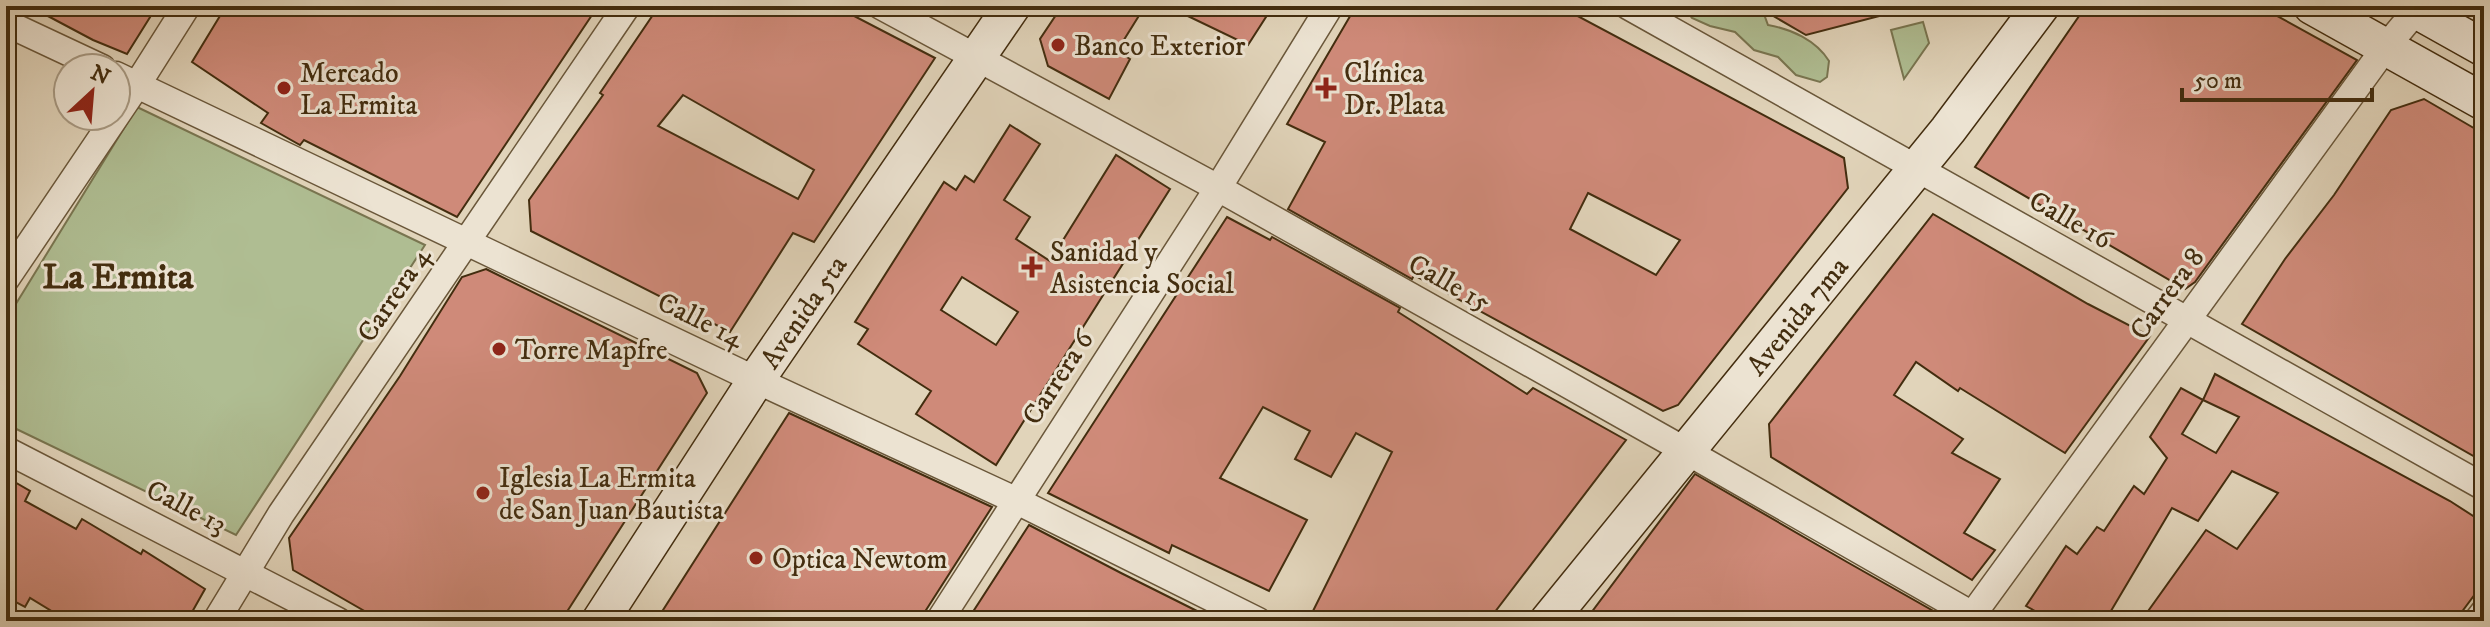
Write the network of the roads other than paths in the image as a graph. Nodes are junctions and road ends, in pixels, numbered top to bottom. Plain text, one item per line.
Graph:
1 (187, 6) edge
2 (627, 6) edge
3 (881, 6) edge
4 (1012, 6) edge
5 (1330, 6) edge
6 (1628, 6) edge
7 (2041, 6) edge
8 (2312, 6) edge
9 (2415, 7) edge
10 (6, 23) edge
11 (2385, 48) junction
12 (2484, 48) edge
13 (68, 52) edge
14 (978, 57) junction
15 (132, 74) edge
16 (132, 82) edge
17 (2484, 102) edge
18 (95, 132) edge
19 (1916, 170) junction
20 (1218, 188) junction
21 (468, 242) junction
22 (6, 279) edge
23 (2186, 319) junction
24 (756, 380) junction
25 (6, 450) edge
26 (1686, 451) junction
27 (2484, 487) edge
28 (1015, 500) junction
29 (245, 572) junction
30 (2484, 612) edge
31 (1975, 619) edge
32 (216, 621) edge
33 (338, 621) edge
34 (600, 621) edge
35 (939, 621) edge
36 (1258, 621) edge
37 (1548, 621) edge
38 (2477, 621) edge

1 - 15 street
2 - 21 street, Carrera 4
3 - 14 street, Calle 15
4 - 14 street, Avenida 5ta
5 - 20 street, Carrera 6
6 - 19 street, Calle 16
7 - 19 street, Avenida 7ma
8 - 11 street
9 - 11 street, Carrera 8
9 - 12 street
10 - 13 street
11 - 17 street
11 - 23 street, Carrera 8
14 - 20 street, Calle 15
14 - 24 street, Avenida 5ta
16 - 21 street, Calle 14
18 - 22 street
19 - 23 street, Calle 16
19 - 26 street, Avenida 7ma
20 - 26 street, Calle 15
20 - 28 street, Carrera 6
21 - 24 street, Calle 14
21 - 29 street, Carrera 4
23 - 27 street, Calle 16
23 - 31 street, Carrera 8
24 - 28 street, Calle 14
24 - 34 street, Avenida 5ta
25 - 29 street, Calle 13
26 - 31 street, Calle 15
26 - 37 street, Avenida 7ma
28 - 35 street, Carrera 6
28 - 36 street, Calle 14
29 - 32 street, Carrera 4
29 - 33 street, Calle 13
30 - 38 street

